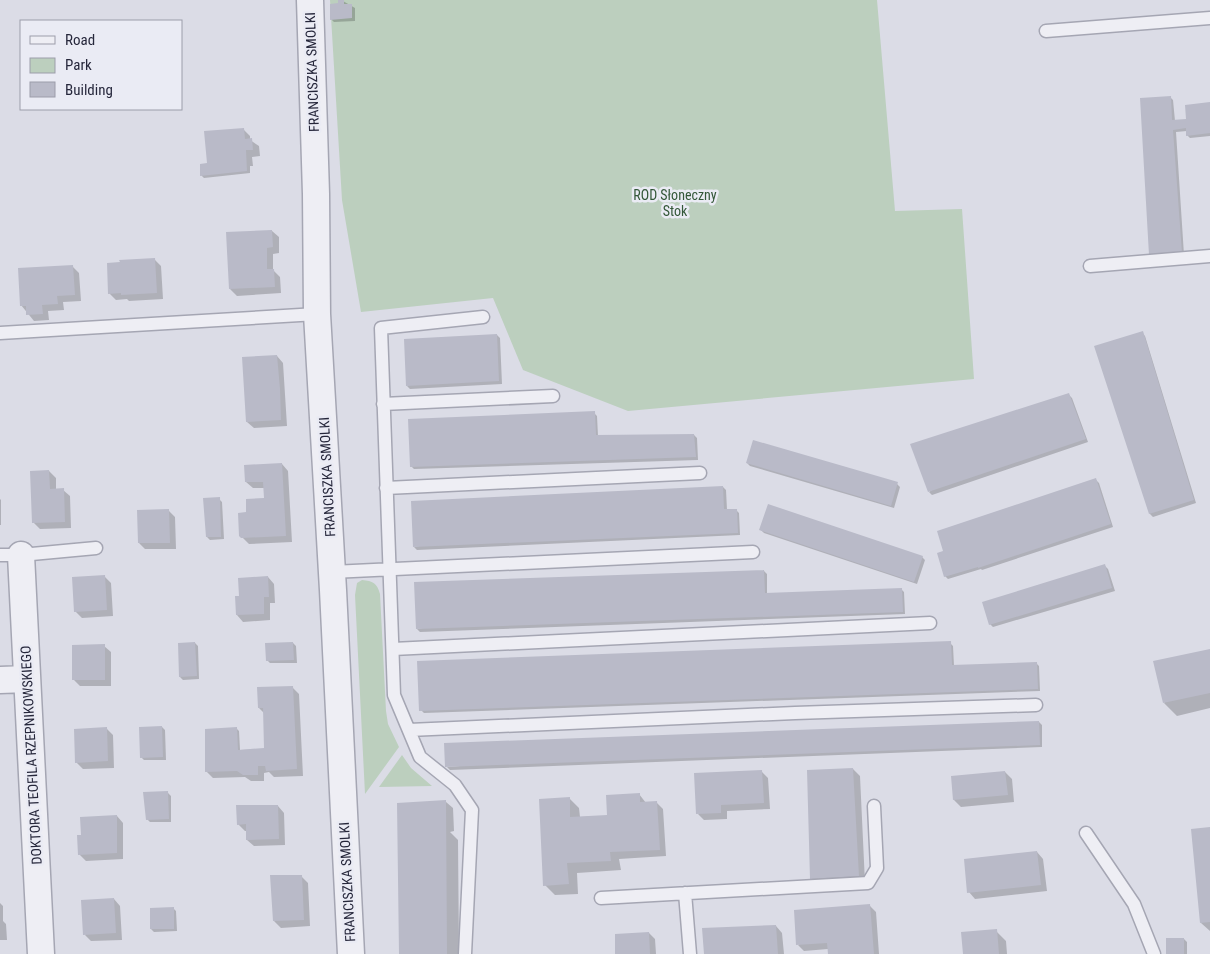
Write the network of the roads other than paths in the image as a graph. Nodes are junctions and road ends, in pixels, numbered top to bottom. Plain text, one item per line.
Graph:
1 (310, 0) edge
2 (1210, 18) edge
3 (1046, 31) dead end
4 (1210, 256) edge
5 (1090, 266) dead end
6 (317, 314) junction
7 (483, 317) dead end
8 (0, 333) edge
9 (553, 396) dead end
10 (383, 404) junction
11 (700, 472) dead end
12 (386, 488) junction
13 (96, 548) dead end
14 (753, 552) dead end
15 (10, 555) edge
16 (390, 568) junction
17 (332, 572) junction
18 (930, 623) dead end
19 (393, 649) junction
20 (27, 679) junction
21 (0, 680) edge
22 (1036, 705) dead end
23 (409, 730) junction
24 (874, 806) dead end
25 (1086, 833) dead end
26 (685, 893) junction
27 (601, 898) dead end
28 (41, 954) edge
29 (351, 954) edge
30 (465, 954) edge
31 (690, 954) edge
32 (1154, 954) edge

1 - 6 street, FRANCISZKA SMOLKI
2 - 3 lane
4 - 5 lane
6 - 8 lane
6 - 17 street, FRANCISZKA SMOLKI
7 - 10 lane
9 - 10 lane
10 - 12 lane
11 - 12 lane
12 - 16 lane
13 - 15 lane
14 - 16 lane
15 - 20 street, DOKTORA TEOFILA RZEPNIKOWSKIEGO
16 - 17 lane
16 - 19 lane
17 - 29 street, FRANCISZKA SMOLKI
18 - 19 lane
19 - 23 lane
20 - 21 street
20 - 28 street, DOKTORA TEOFILA RZEPNIKOWSKIEGO
22 - 23 lane
23 - 30 lane
24 - 26 lane
25 - 32 lane
26 - 27 lane
26 - 31 lane

